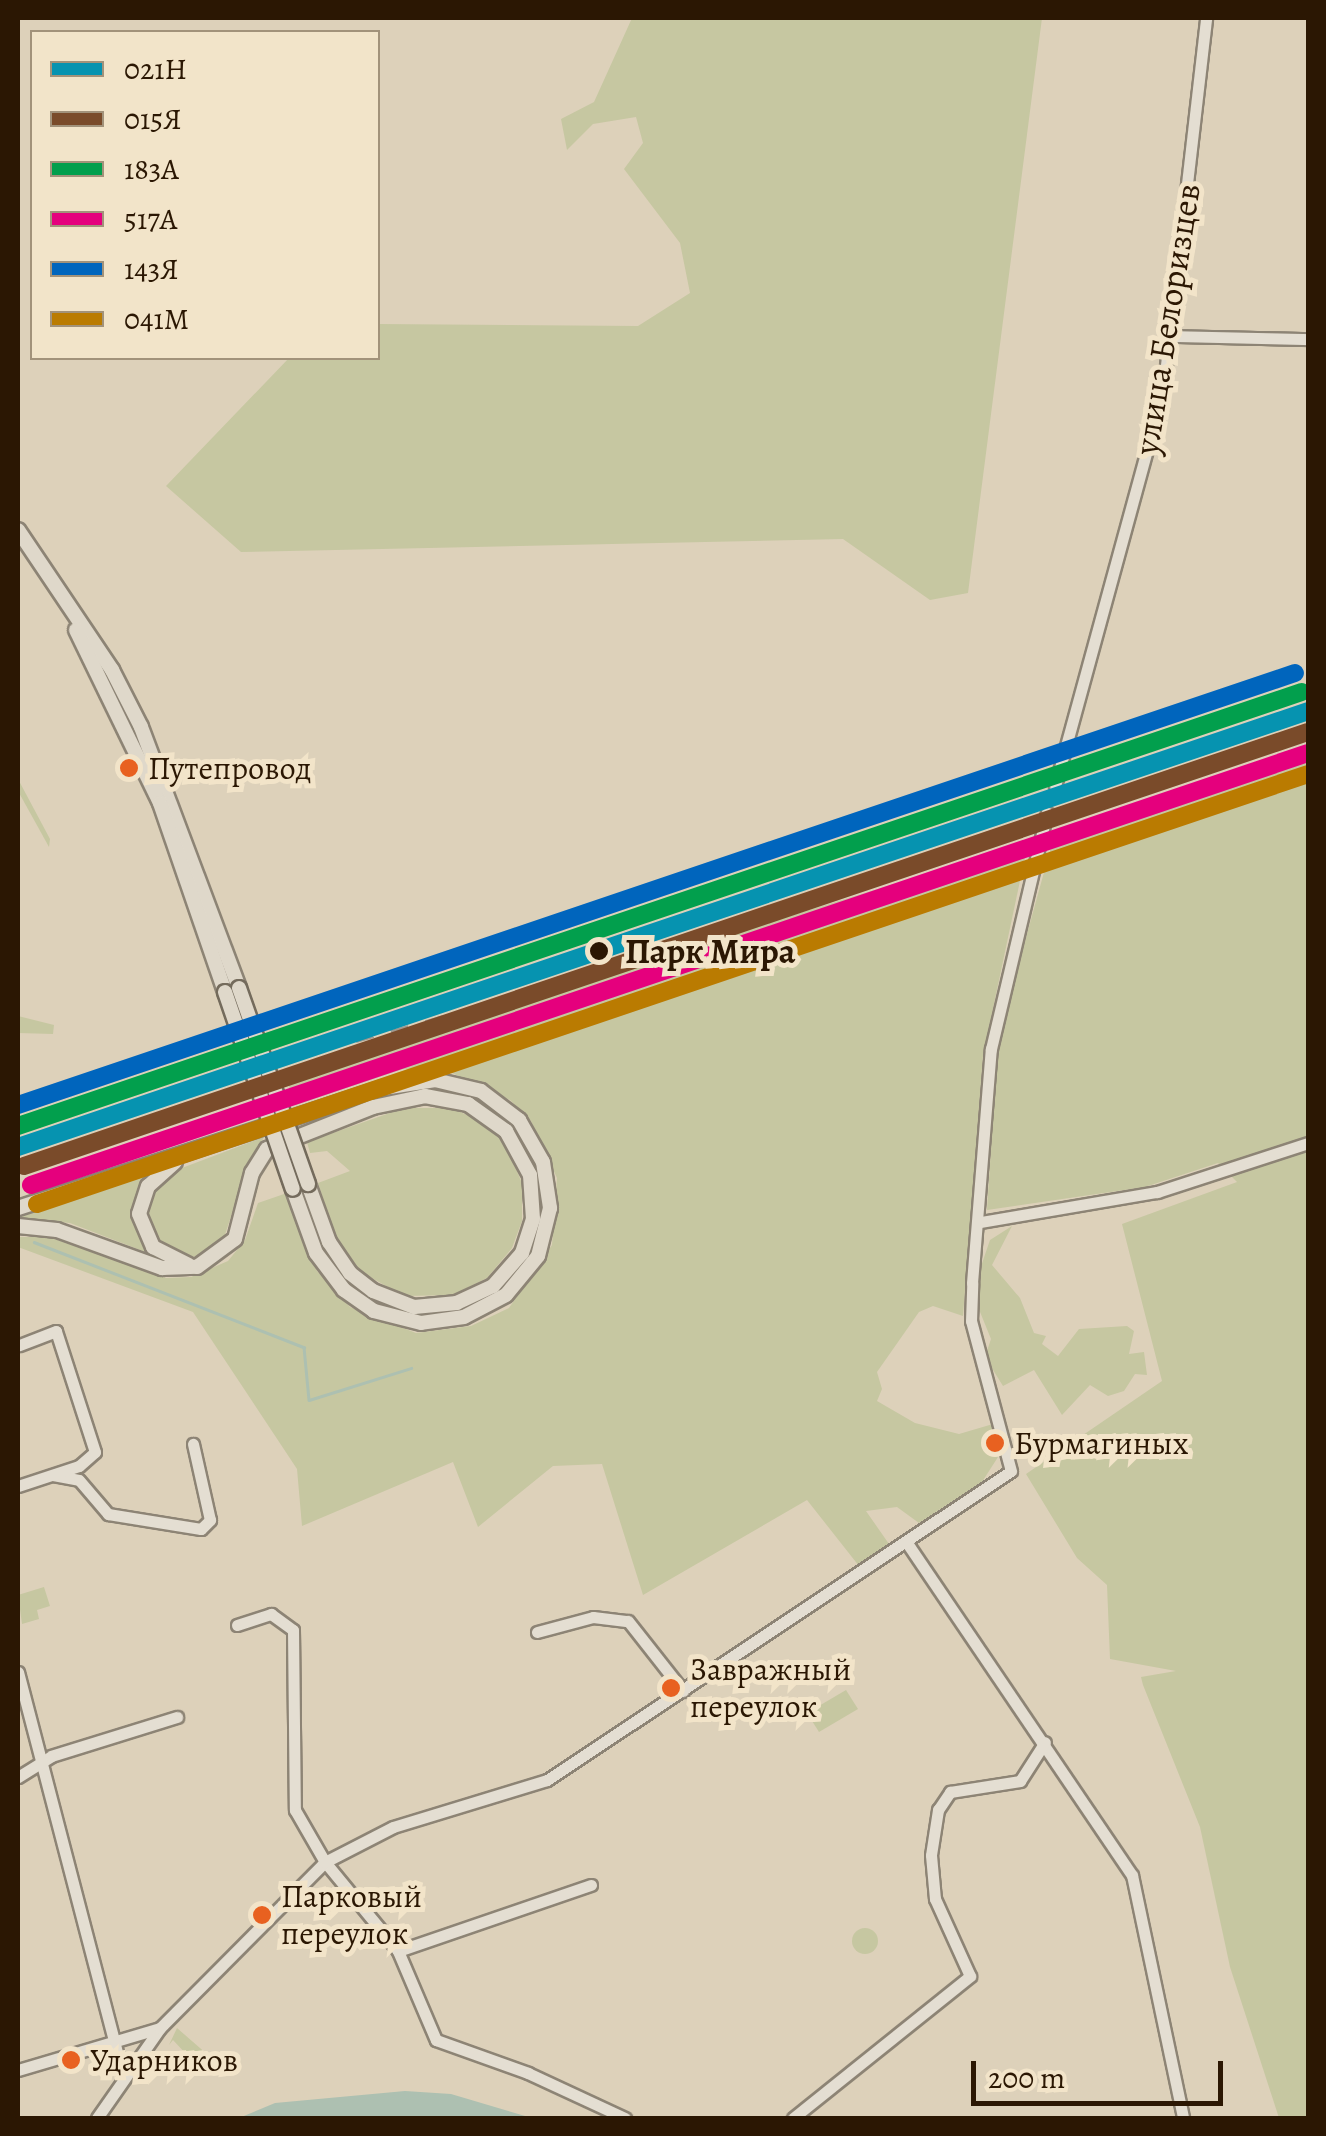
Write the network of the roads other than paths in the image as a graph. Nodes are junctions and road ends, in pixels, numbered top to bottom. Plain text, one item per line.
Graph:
1 (1206, 18) edge
2 (1172, 336) junction
3 (1308, 339) edge
4 (18, 530) edge
5 (34, 555) junction
6 (1056, 786) dead end
7 (1048, 813) dead end
8 (186, 832) junction
9 (176, 847) junction
10 (232, 990) junction
11 (1308, 1143) edge
12 (184, 1155) junction
13 (300, 1186) junction
14 (18, 1208) edge
15 (981, 1222) junction
16 (18, 1226) edge
17 (197, 1267) junction
18 (19, 1345) edge
19 (193, 1444) dead end
20 (53, 1475) junction
21 (18, 1486) edge
22 (907, 1543) junction
23 (237, 1625) dead end
24 (538, 1632) dead end
25 (18, 1672) edge
26 (683, 1691) junction
27 (177, 1717) dead end
28 (1045, 1742) junction
29 (43, 1764) junction
30 (18, 1777) edge
31 (325, 1862) junction
32 (591, 1885) dead end
33 (398, 1951) junction
34 (160, 2028) junction
35 (113, 2042) junction
36 (18, 2070) edge
37 (123, 2074) junction
38 (97, 2118) edge
39 (625, 2118) edge
40 (794, 2118) edge
41 (1183, 2118) edge

1 - 2 street, улица Белоризцев
2 - 3 street
2 - 6 street, улица Белоризцев
4 - 5 main road
5 - 8 main road
5 - 9 main road
7 - 15 street
8 - 9 main road
8 - 10 main road
9 - 10 main road
10 - 13 main road, bridge
11 - 15 street
12 - 13 main road
12 - 14 main road
12 - 17 main road
13 - 17 main road
15 - 22 street
16 - 17 main road
18 - 20 street
19 - 20 street
20 - 21 street
22 - 26 street
22 - 28 street
23 - 31 street
24 - 26 street
25 - 29 street
26 - 31 street
27 - 29 street
28 - 40 street
28 - 41 street
29 - 30 street
29 - 35 street
31 - 33 street
31 - 34 street
32 - 33 street
33 - 39 street
34 - 35 street
34 - 37 street
35 - 36 street
35 - 37 street
37 - 38 street

